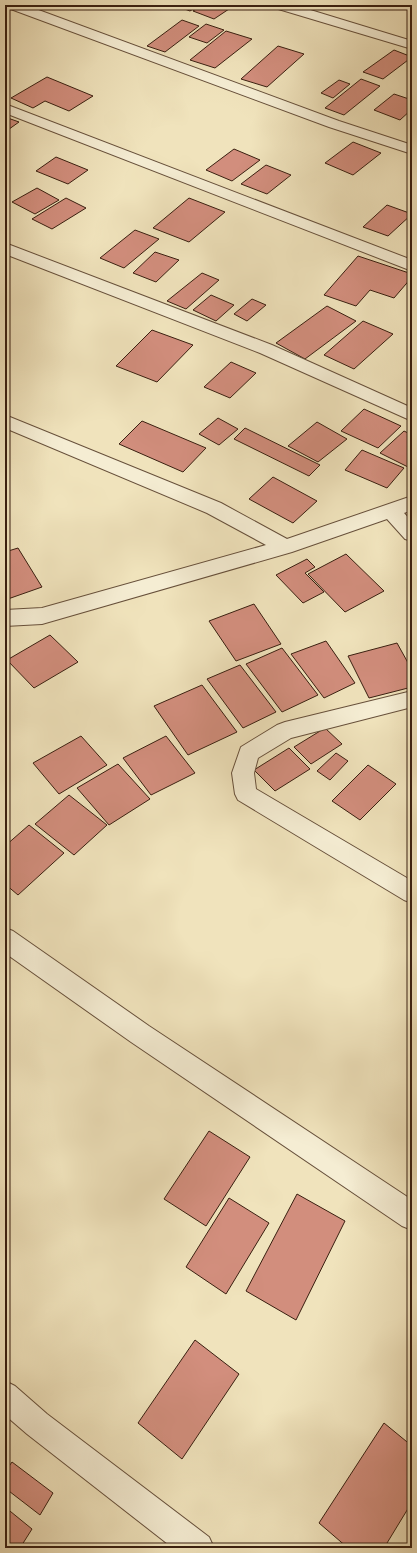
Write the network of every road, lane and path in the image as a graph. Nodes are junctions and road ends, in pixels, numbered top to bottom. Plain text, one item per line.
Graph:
1 (13, 5) edge
2 (280, 5) edge
3 (412, 46) edge
4 (5, 108) edge
5 (412, 150) edge
6 (5, 248) edge
7 (412, 266) edge
8 (412, 415) edge
9 (5, 420) edge
10 (412, 503) edge
11 (391, 511) junction
12 (412, 534) edge
13 (285, 547) junction
14 (5, 618) edge
15 (412, 699) edge
16 (412, 893) edge
17 (5, 939) edge
18 (412, 1216) edge
19 (5, 1396) edge
20 (198, 1548) edge

1 - 5 street
2 - 3 street
4 - 7 street
6 - 8 street
9 - 13 street
10 - 11 street
11 - 12 street
11 - 13 street
13 - 14 street
15 - 16 street
17 - 18 street
19 - 20 street

